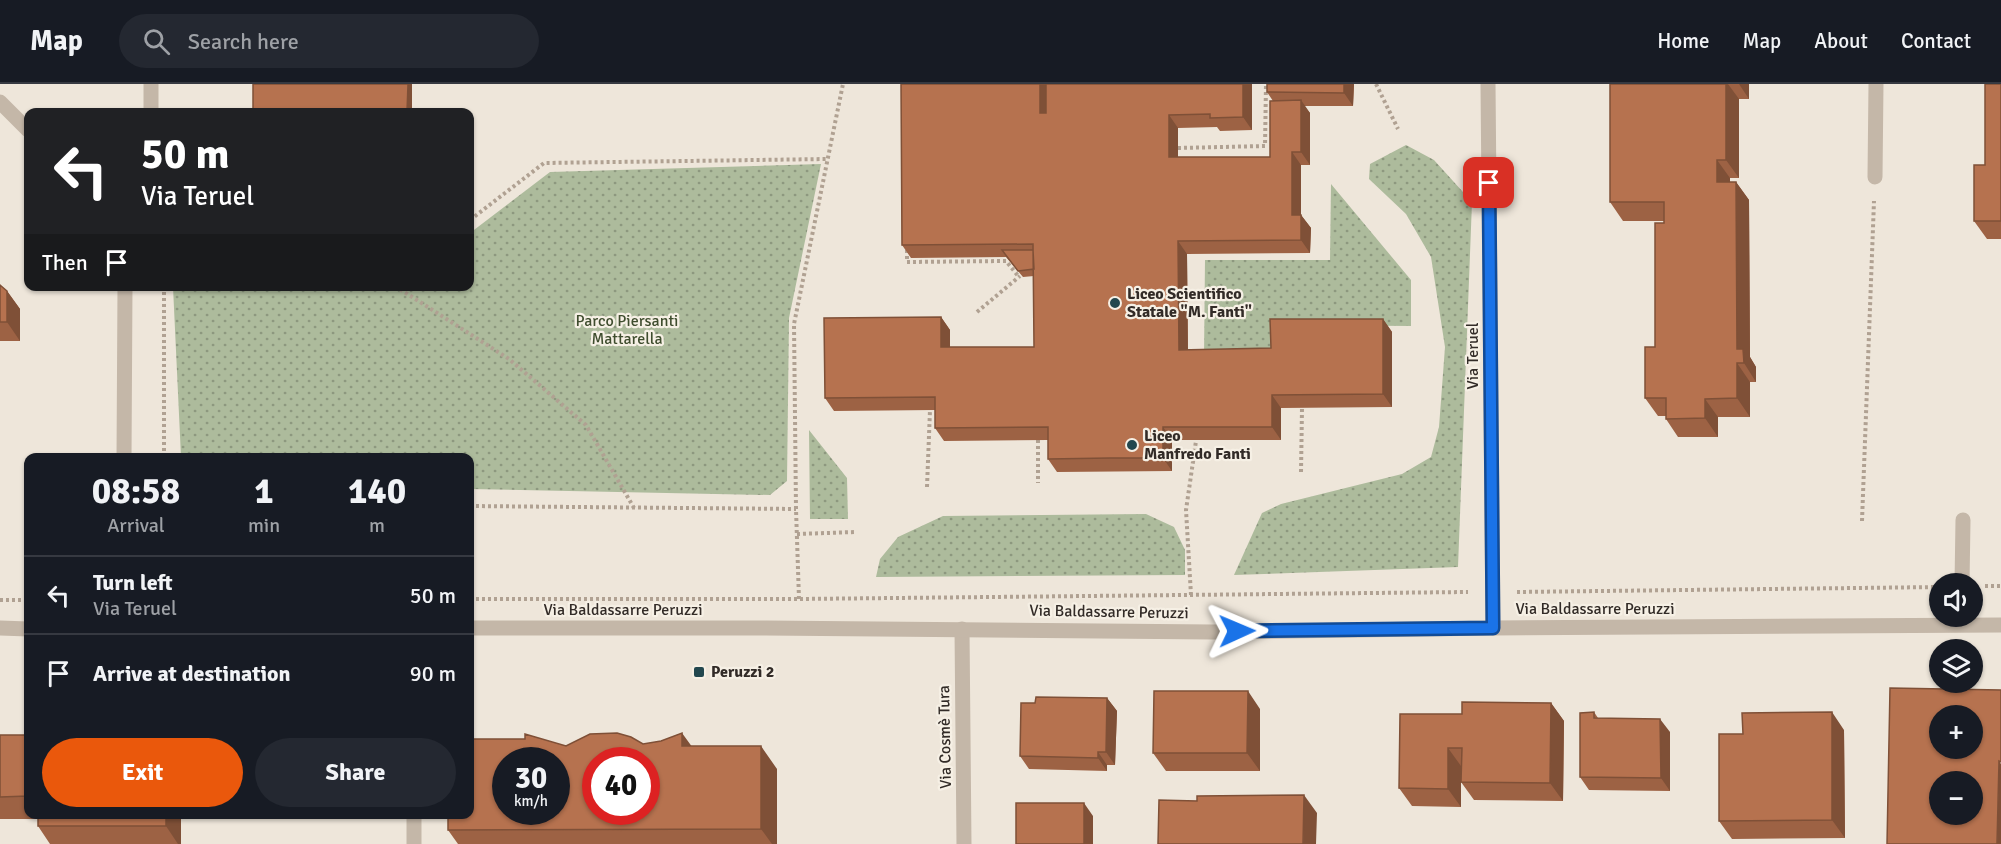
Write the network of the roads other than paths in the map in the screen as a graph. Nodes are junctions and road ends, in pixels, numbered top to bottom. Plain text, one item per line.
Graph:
1 (151, 84) edge
2 (1488, 84) edge
3 (1876, 84) edge
4 (0, 102) edge
5 (151, 108) edge
6 (24, 126) edge
7 (1875, 177) road end
8 (125, 291) edge
9 (124, 453) edge
10 (1963, 520) dead end
11 (1962, 573) edge
12 (1929, 621) edge
13 (1983, 623) edge
14 (2001, 625) edge
15 (0, 628) edge
16 (24, 628) edge
17 (474, 628) edge
18 (1493, 628) junction
19 (962, 629) junction
20 (414, 819) edge
21 (414, 844) edge
22 (964, 844) edge

1 - 5 street
2 - 18 street, Via Teruel
3 - 7 street
4 - 6 street
8 - 9 street
10 - 11 street
12 - 18 street, Via Baldassarre Peruzzi
13 - 14 street, Via Baldassarre Peruzzi
15 - 16 street
17 - 19 street, Via Baldassarre Peruzzi
18 - 19 street, Via Baldassarre Peruzzi
19 - 22 street, Via Cosmè Tura
20 - 21 street

